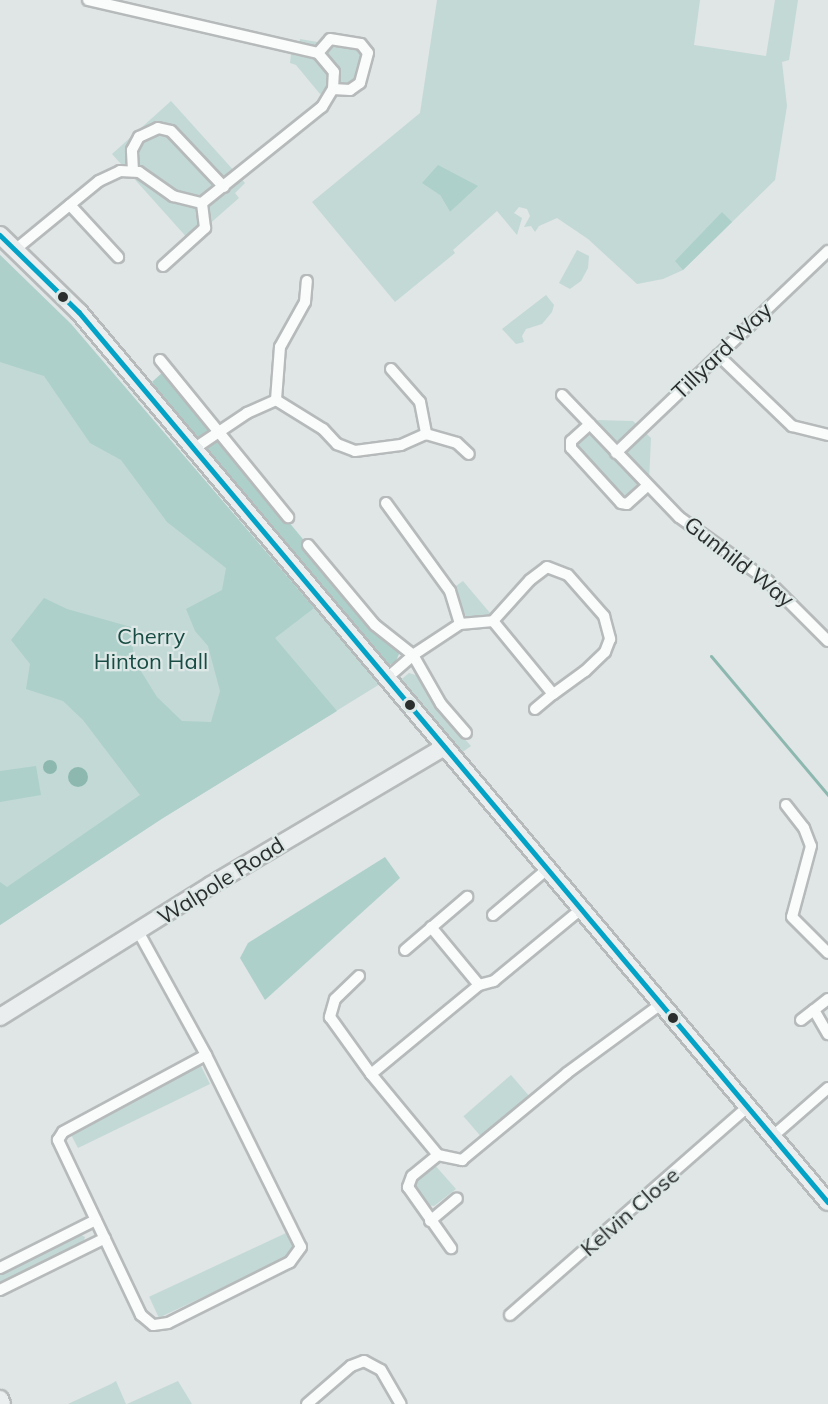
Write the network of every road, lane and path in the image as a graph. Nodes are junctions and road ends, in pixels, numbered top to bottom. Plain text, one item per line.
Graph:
1 (88, 0) edge
2 (318, 53) junction
3 (333, 89) junction
4 (133, 171) junction
5 (224, 187) junction
6 (202, 203) junction
7 (70, 205) junction
8 (0, 236) edge
9 (16, 249) junction
10 (828, 250) edge
11 (118, 257) dead end
12 (163, 266) dead end
13 (307, 281) dead end
14 (718, 355) junction
15 (160, 360) dead end
16 (391, 369) dead end
17 (562, 395) dead end
18 (276, 400) junction
19 (590, 424) junction
20 (221, 431) junction
21 (426, 434) junction
22 (828, 435) edge
23 (195, 448) junction
24 (616, 453) junction
25 (469, 454) dead end
26 (647, 486) junction
27 (386, 503) dead end
28 (288, 517) dead end
29 (308, 545) dead end
30 (493, 621) junction
31 (460, 624) junction
32 (828, 641) edge
33 (413, 655) junction
34 (387, 678) junction
35 (553, 694) junction
36 (535, 709) dead end
37 (466, 733) dead end
38 (443, 748) junction
39 (786, 805) dead end
40 (546, 870) junction
41 (467, 897) dead end
42 (580, 910) junction
43 (493, 915) dead end
44 (431, 927) junction
45 (138, 933) junction
46 (405, 950) dead end
47 (828, 953) edge
48 (359, 975) dead end
49 (479, 985) junction
50 (828, 999) edge
51 (661, 1004) junction
52 (814, 1010) junction
53 (0, 1017) edge
54 (801, 1020) dead end
55 (828, 1034) edge
56 (206, 1056) junction
57 (371, 1074) junction
58 (828, 1088) edge
59 (748, 1107) junction
60 (773, 1136) junction
61 (438, 1155) junction
62 (457, 1198) dead end
63 (828, 1202) edge
64 (96, 1220) junction
65 (430, 1221) junction
66 (105, 1238) junction
67 (451, 1248) dead end
68 (0, 1268) edge
69 (0, 1290) edge
70 (510, 1316) dead end
71 (0, 1399) edge
72 (3, 1404) edge
73 (307, 1404) edge
74 (401, 1404) edge

1 - 2 street
2 - 3 street
2 - 3 street
3 - 5 street
4 - 5 street
4 - 6 street
4 - 7 street
5 - 6 street
6 - 12 street
7 - 9 street
7 - 11 street
8 - 9 street
9 - 23 street
10 - 14 street, Tillyard Way
13 - 18 street
14 - 22 street
14 - 24 street, Tillyard Way
15 - 20 street
16 - 21 street
17 - 19 street, Gunhild Way
18 - 20 street
18 - 21 street
19 - 24 street, Gunhild Way
19 - 26 street
20 - 23 street
20 - 28 street
21 - 25 street
23 - 34 street
24 - 26 street, Gunhild Way
26 - 32 street, Gunhild Way
27 - 31 street
29 - 33 street
30 - 31 street
30 - 35 street
30 - 35 street
31 - 33 street
33 - 34 street
33 - 37 street
34 - 38 street
35 - 36 street
38 - 40 street
38 - 45 street, Walpole Road
39 - 47 street
40 - 42 street
40 - 43 street
41 - 44 street
42 - 49 street
42 - 51 street
44 - 46 street
44 - 49 street
45 - 53 street, Walpole Road
45 - 56 street
48 - 57 street
49 - 57 street
50 - 52 street
51 - 59 street
51 - 61 street
52 - 54 street
52 - 55 street
56 - 64 street
56 - 66 street
57 - 61 street
58 - 60 street
59 - 60 street
59 - 70 street, Kelvin Close
60 - 63 street
61 - 65 street
62 - 65 street
64 - 66 street
64 - 68 street
65 - 67 street
66 - 69 street
71 - 72 street
73 - 74 street

